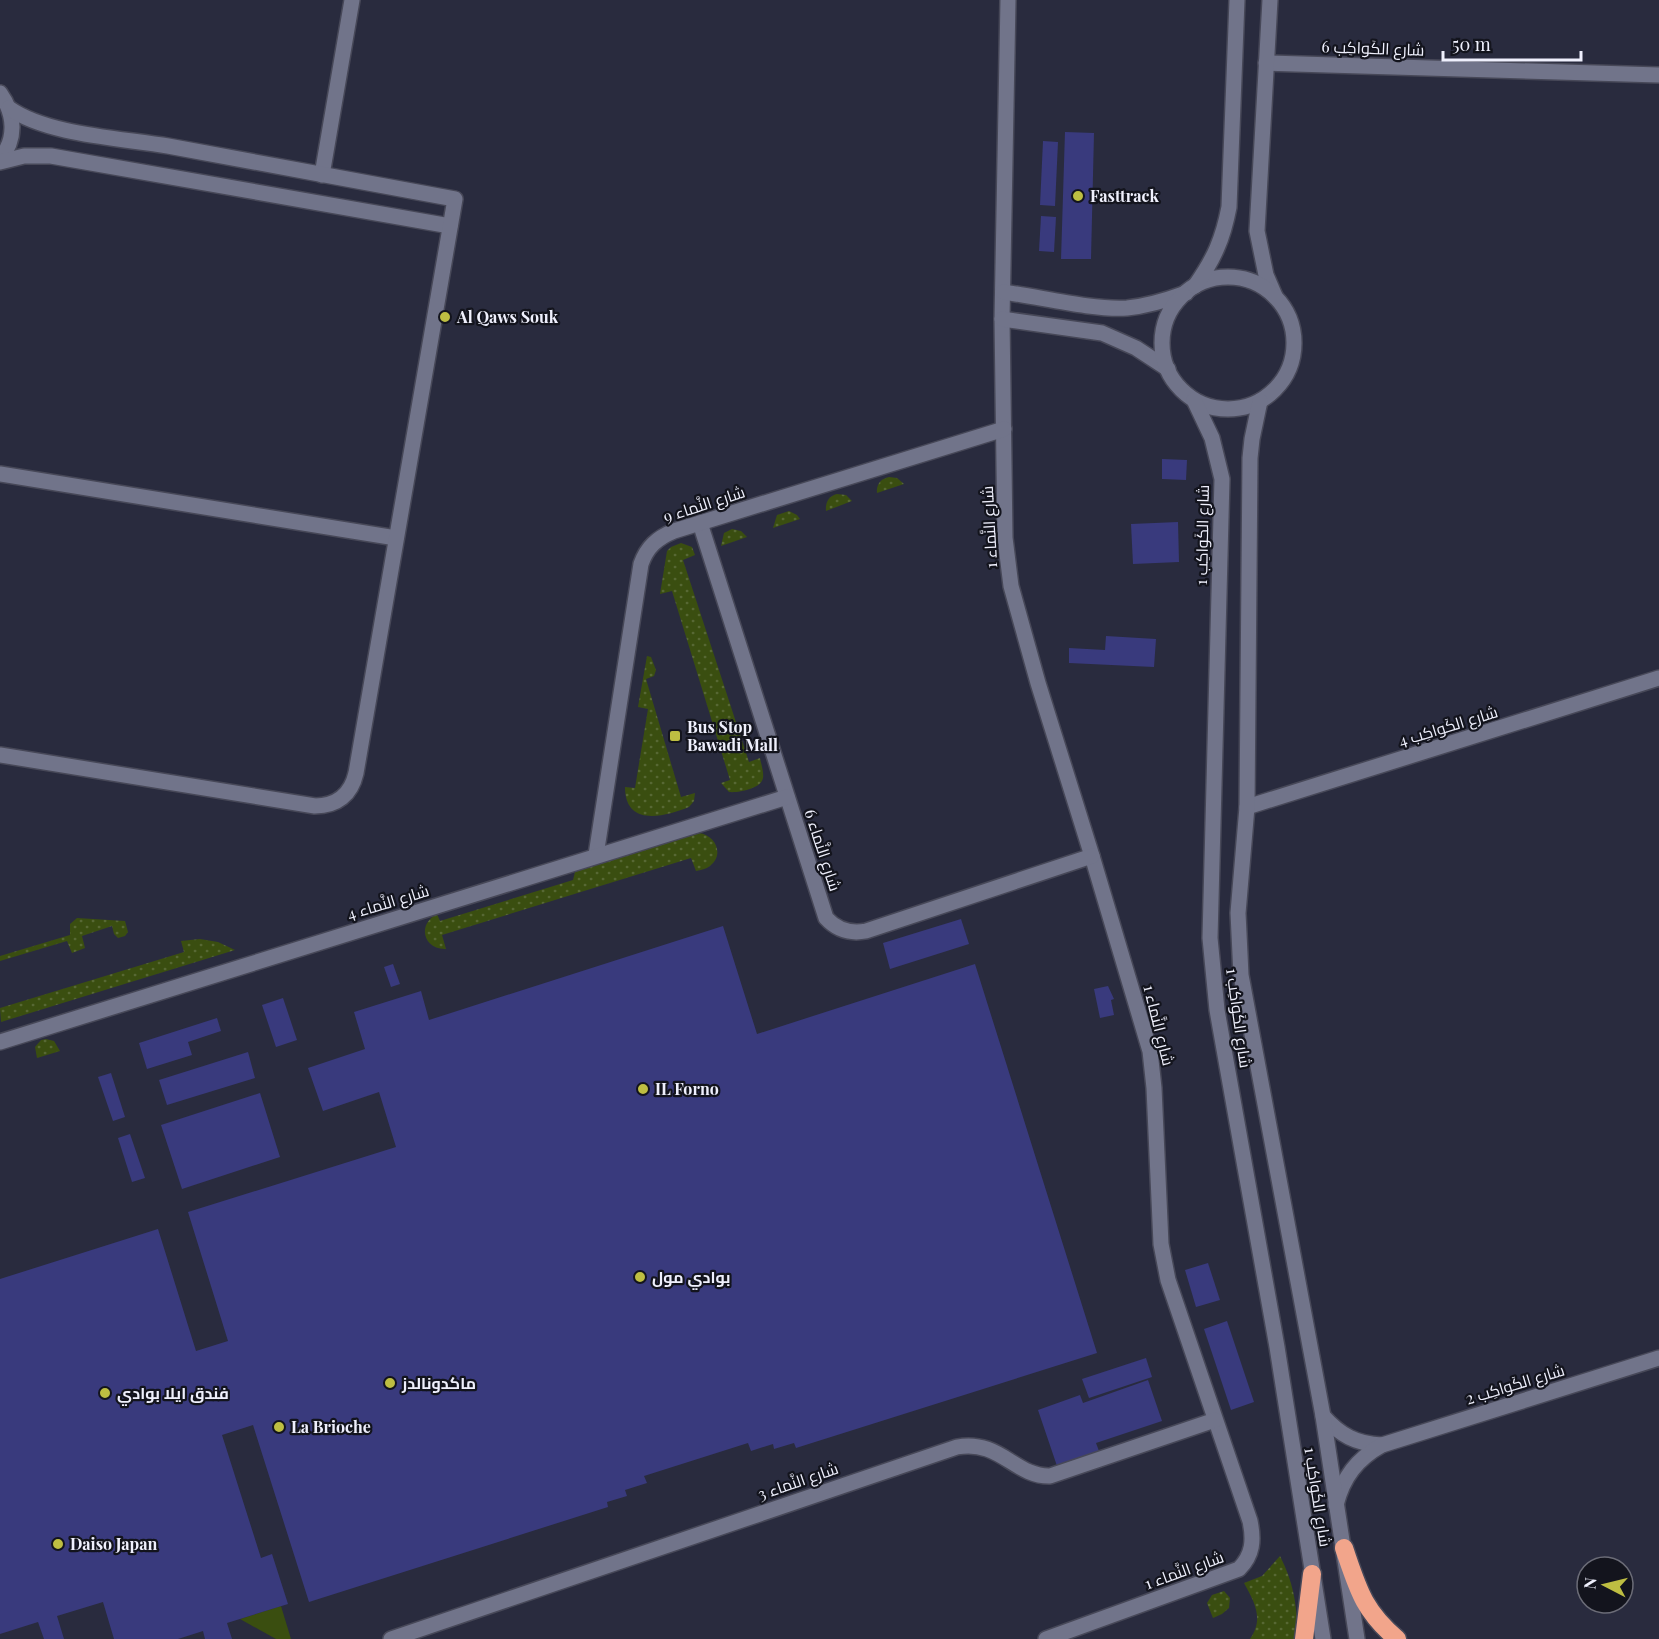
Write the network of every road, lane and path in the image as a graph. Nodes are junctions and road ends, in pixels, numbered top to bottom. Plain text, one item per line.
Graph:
1 (352, 0) edge
2 (1008, 0) edge
3 (1238, 0) edge
4 (1270, 0) edge
5 (1266, 63) junction
6 (1659, 75) edge
7 (0, 93) edge
8 (9, 108) junction
9 (0, 161) edge
10 (322, 175) junction
11 (450, 226) junction
12 (1190, 289) junction
13 (1003, 291) junction
14 (1275, 296) junction
15 (1002, 319) junction
16 (1168, 369) junction
17 (1194, 400) junction
18 (1260, 401) junction
19 (1004, 429) junction
20 (0, 474) edge
21 (700, 524) junction
22 (396, 537) junction
23 (1659, 678) edge
24 (0, 755) edge
25 (787, 797) junction
26 (1247, 807) junction
27 (596, 855) junction
28 (1092, 856) junction
29 (0, 1042) edge
30 (1659, 1358) edge
31 (1323, 1416) junction
32 (1215, 1420) junction
33 (1382, 1445) junction
34 (1336, 1505) junction
35 (1344, 1548) junction
36 (1312, 1574) junction
37 (391, 1639) edge
38 (1046, 1639) edge
39 (1304, 1639) edge
40 (1323, 1639) edge
41 (1357, 1639) edge
42 (1397, 1639) edge

1 - 10 street
2 - 13 street, شارع النَّماء 1
3 - 12 street
4 - 5 street
5 - 6 street, شارع الكَواكِب 6
5 - 14 street
7 - 8 street
8 - 9 street
8 - 10 street
9 - 11 street
10 - 11 street
11 - 22 street
12 - 13 street
12 - 14 street
12 - 16 street
13 - 15 street, شارع النَّماء 1
14 - 18 street
15 - 16 street
15 - 19 street, شارع النَّماء 1
16 - 17 street
17 - 18 street
17 - 36 street, شارع الكَواكِب 1
18 - 26 street, شارع الكَواكِب 1
19 - 21 street, شارع النَّماء 9
19 - 28 street, شارع النَّماء 1
20 - 22 street
21 - 25 street, شارع النَّماء 6
21 - 27 street, شارع النَّماء 9
22 - 24 street
23 - 26 street, شارع الكَواكِب 4
25 - 27 street, شارع النَّماء 4
25 - 28 street, شارع النَّماء 6
26 - 31 street, شارع الكَواكِب 1
27 - 29 street, شارع النَّماء 4
28 - 32 street, شارع النَّماء 1
30 - 33 street, شارع الكَواكِب 2
31 - 33 street, شارع الكَواكِب 2
31 - 34 street, شارع الكَواكِب 1
32 - 37 street, شارع النَّماء 3
32 - 38 street, شارع النَّماء 1
33 - 34 street, شارع الكَواكِب 2
34 - 35 street, شارع الكَواكِب 1
35 - 41 street, شارع الكَواكِب 1
35 - 42 highway
36 - 39 highway
36 - 40 street, شارع الكَواكِب 1

